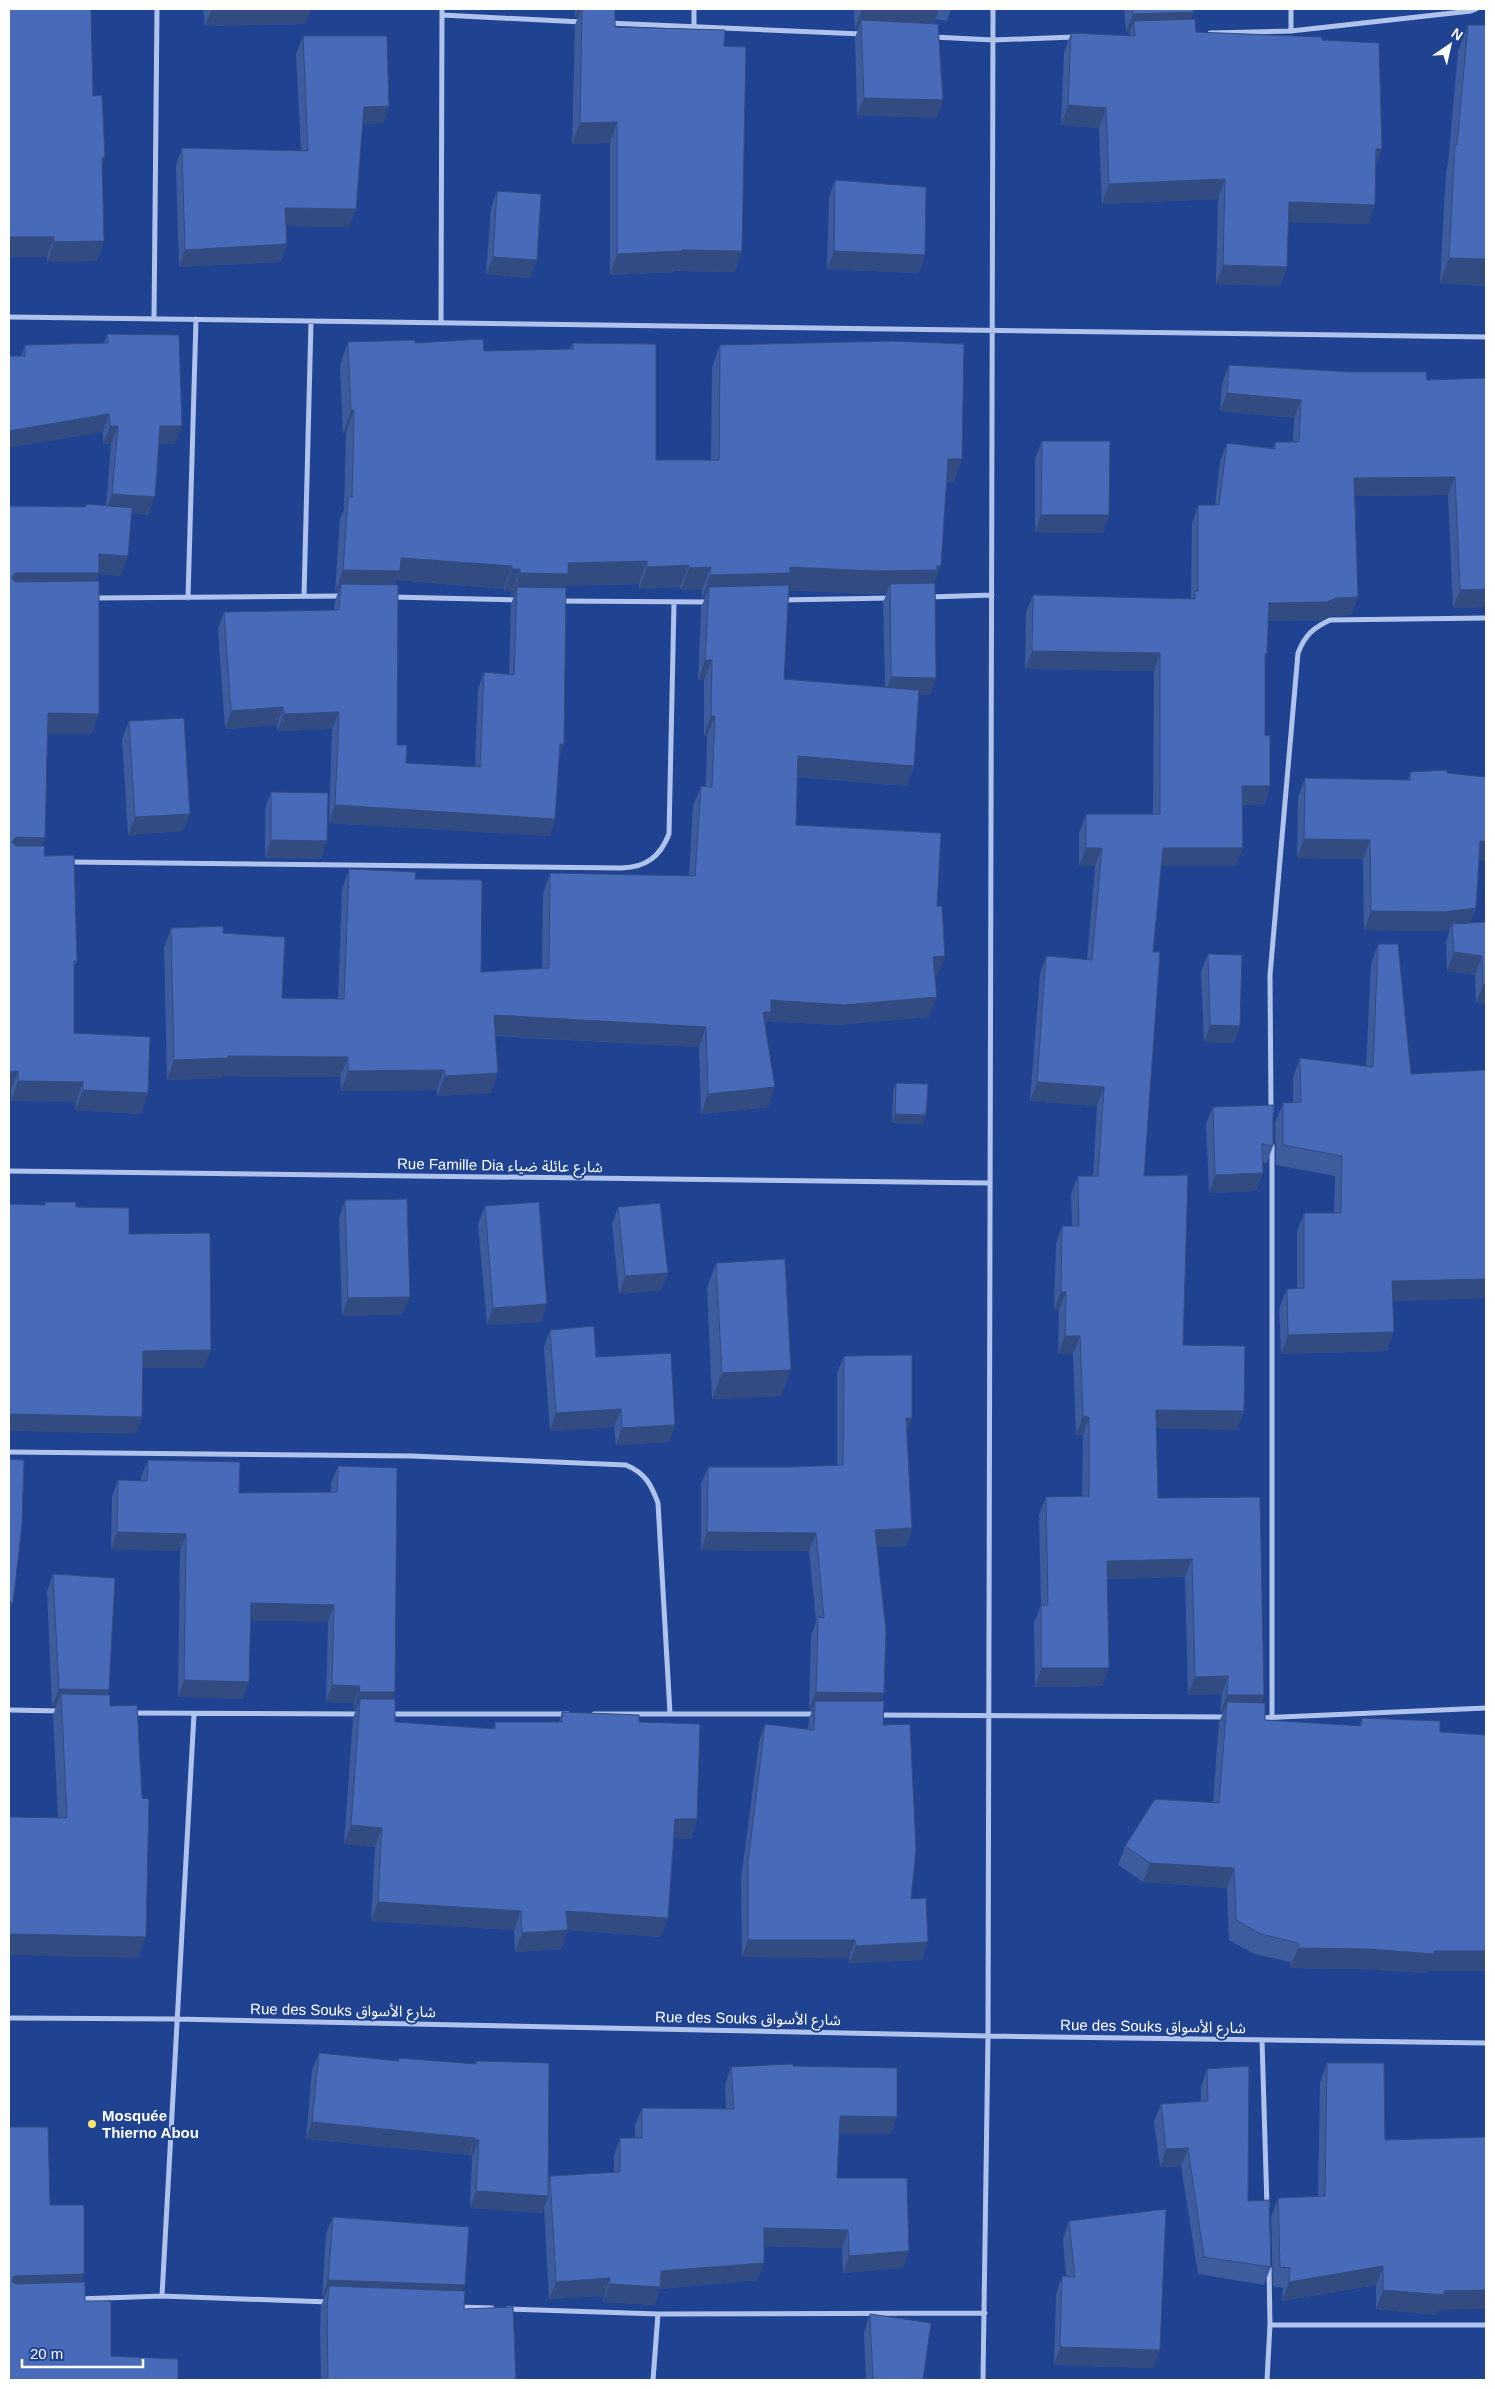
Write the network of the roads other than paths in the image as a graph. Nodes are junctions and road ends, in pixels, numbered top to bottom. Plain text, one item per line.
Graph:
1 (157, 9) edge
2 (442, 9) edge
3 (694, 9) edge
4 (993, 9) edge
5 (1291, 9) edge
6 (1476, 9) edge
7 (442, 15) junction
8 (587, 22) edge
9 (597, 23) edge
10 (694, 27) junction
11 (1291, 31) junction
12 (1202, 34) edge
13 (873, 35) edge
14 (923, 37) edge
15 (1082, 37) edge
16 (993, 40) junction
17 (9, 317) edge
18 (154, 319) junction
19 (196, 319) junction
20 (311, 322) junction
21 (441, 323) junction
22 (992, 331) junction
23 (1486, 337) edge
24 (992, 595) junction
25 (304, 596) junction
26 (344, 596) edge
27 (384, 597) edge
28 (902, 597) edge
29 (922, 597) edge
30 (88, 598) edge
31 (188, 598) junction
32 (524, 600) edge
33 (554, 600) edge
34 (773, 600) edge
35 (714, 602) edge
36 (674, 603) junction
37 (1486, 618) edge
38 (58, 862) edge
39 (1271, 1114) edge
40 (1272, 1134) edge
41 (9, 1171) edge
42 (990, 1183) junction
43 (9, 1452) edge
44 (1486, 1708) edge
45 (9, 1710) edge
46 (67, 1711) edge
47 (126, 1713) edge
48 (194, 1714) junction
49 (373, 1714) edge
50 (383, 1714) edge
51 (571, 1714) edge
52 (591, 1714) edge
53 (670, 1714) junction
54 (820, 1714) edge
55 (869, 1714) edge
56 (989, 1715) junction
57 (1233, 1717) edge
58 (1252, 1718) edge
59 (1272, 1718) junction
60 (9, 2018) edge
61 (176, 2018) junction
62 (988, 2036) junction
63 (1262, 2040) junction
64 (1486, 2043) edge
65 (1267, 2217) edge
66 (1269, 2266) edge
67 (162, 2296) junction
68 (76, 2299) edge
69 (341, 2303) edge
70 (450, 2307) edge
71 (985, 2313) junction
72 (658, 2314) junction
73 (1270, 2325) junction
74 (1486, 2325) edge
75 (653, 2380) edge
76 (983, 2380) edge
77 (1267, 2380) edge

1 - 18 street
2 - 7 street
3 - 10 street
4 - 16 street
5 - 11 street
6 - 11 street
7 - 8 street
7 - 21 street
9 - 10 street
10 - 13 street
11 - 12 street
14 - 16 street
15 - 16 street
16 - 22 street
17 - 18 street
18 - 19 street
19 - 20 street
19 - 31 street
20 - 21 street
20 - 25 street
21 - 22 street
22 - 23 street
22 - 24 street
24 - 29 street
24 - 42 street
25 - 26 street
25 - 31 street
27 - 32 street
28 - 34 street
30 - 31 street
33 - 36 street
35 - 36 street
36 - 38 street
37 - 39 street
40 - 59 street
41 - 42 street, Rue Famille Dia شارع عائلة ضياء
42 - 56 street
43 - 53 street
44 - 59 street
45 - 46 street
47 - 48 street
48 - 49 street
48 - 61 street
50 - 51 street
52 - 53 street
53 - 54 street
55 - 56 street
56 - 57 street
56 - 62 street
58 - 59 street
60 - 61 street, Rue des Souks شارع الأسواق
61 - 62 street, Rue des Souks شارع الأسواق
61 - 67 street
62 - 63 street, Rue des Souks شارع الأسواق
62 - 71 street
63 - 64 street, Rue des Souks شارع الأسواق
63 - 65 street
66 - 73 street
67 - 68 street
67 - 69 street
70 - 72 street
71 - 72 street
71 - 76 street
72 - 75 street
73 - 74 street
73 - 77 street

